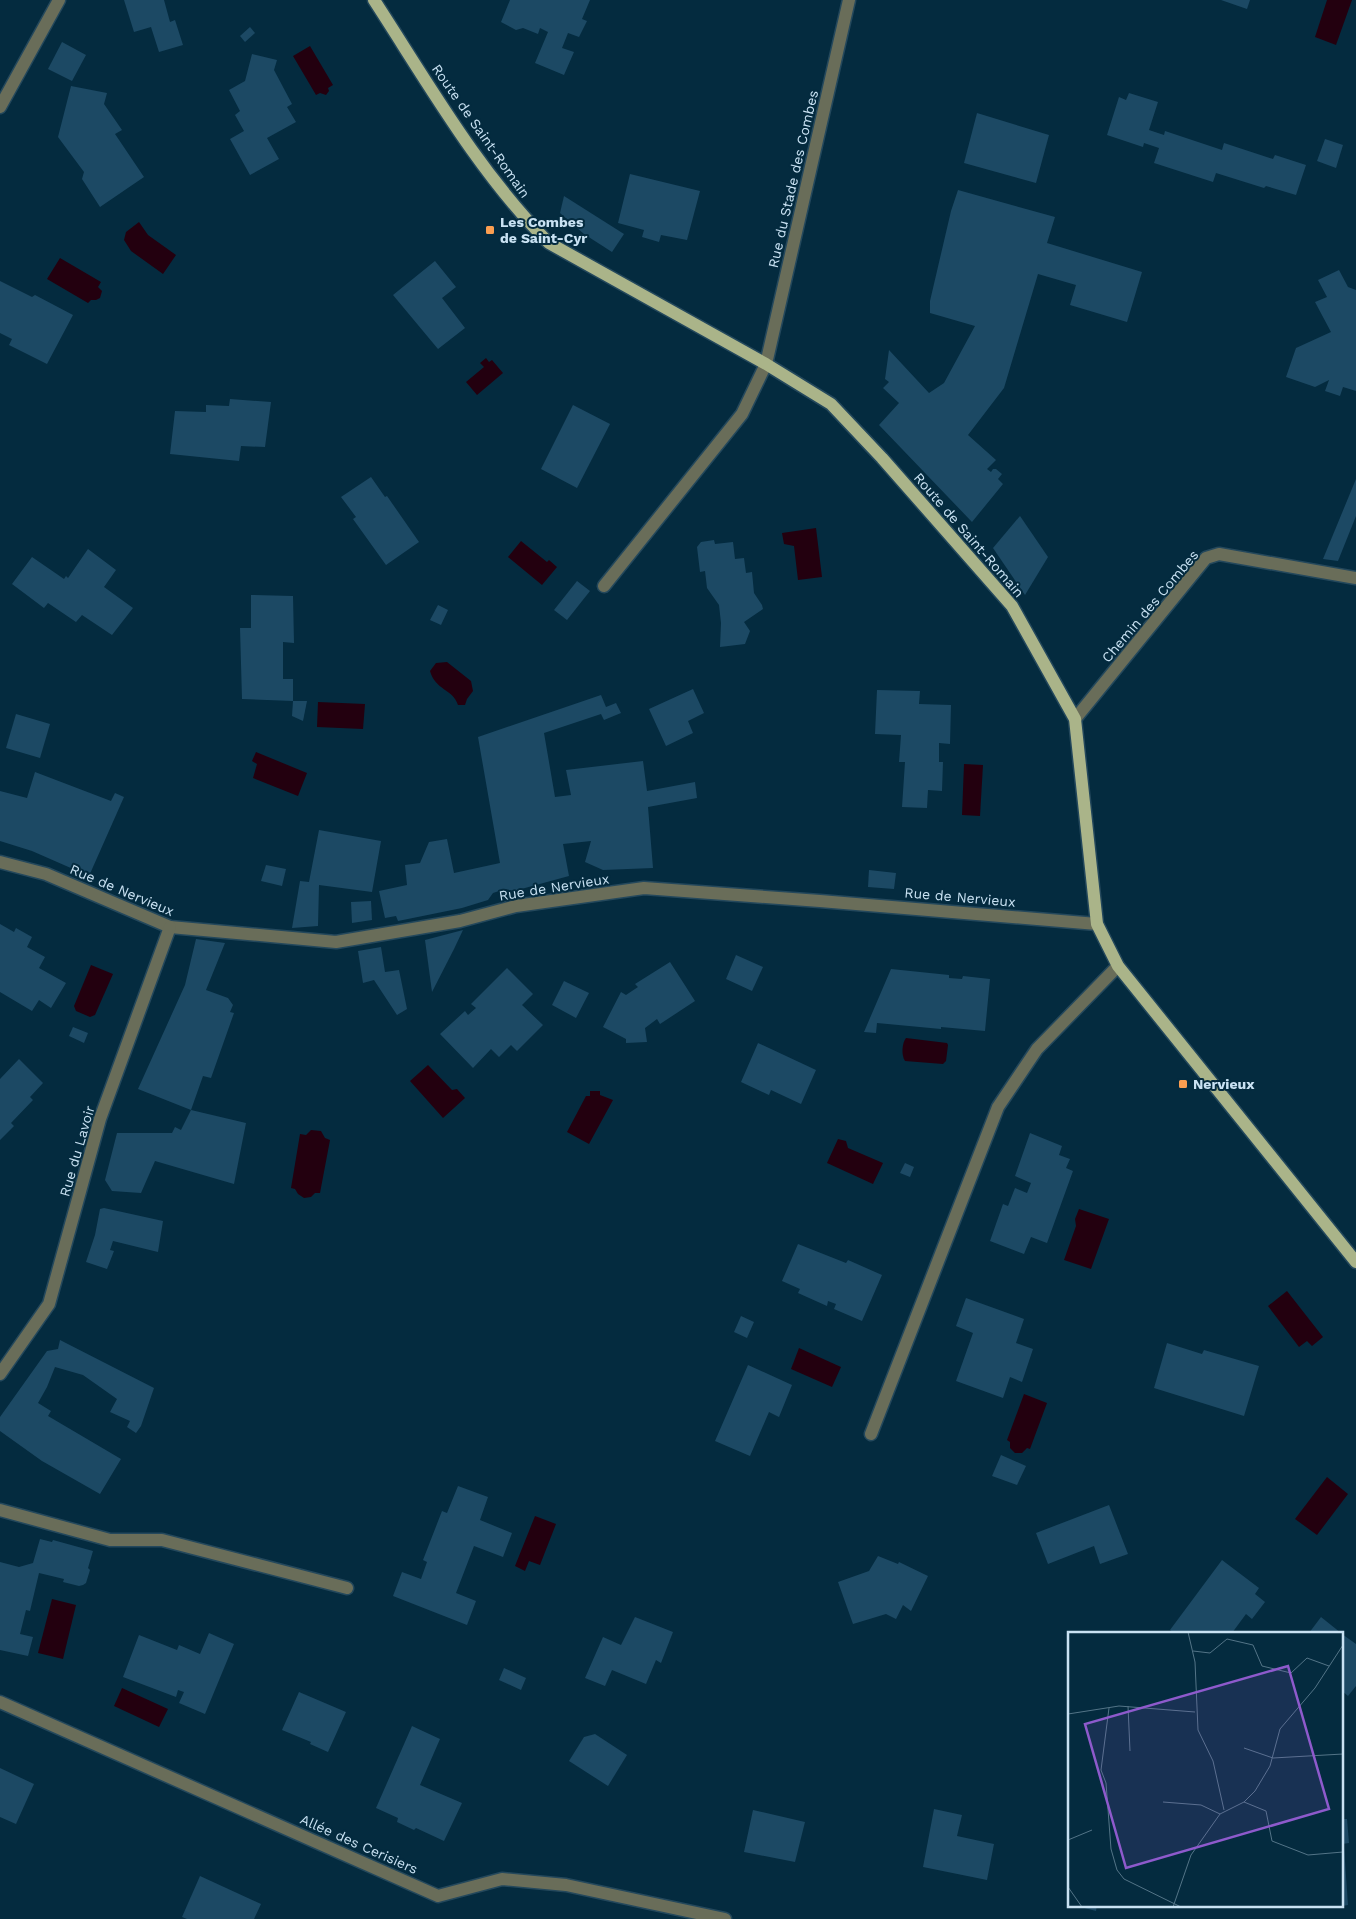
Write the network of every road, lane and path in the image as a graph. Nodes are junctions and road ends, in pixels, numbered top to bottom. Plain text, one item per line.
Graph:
1 (59, 0) edge
2 (374, 0) edge
3 (849, 0) edge
4 (0, 107) edge
5 (766, 364) junction
6 (1356, 578) edge
7 (604, 586) dead end
8 (1075, 719) junction
9 (0, 862) edge
10 (1097, 924) junction
11 (170, 927) junction
12 (1118, 966) junction
13 (1356, 1262) edge
14 (0, 1374) edge
15 (871, 1434) dead end
16 (0, 1510) edge
17 (347, 1588) dead end
18 (0, 1702) edge
19 (725, 1919) edge

1 - 4 street
2 - 5 main road, Route de Saint-Romain
3 - 5 street, Rue du Stade des Combes
5 - 7 street, Rue du Stade des Combes
5 - 8 main road, Route de Saint-Romain
6 - 8 street, Chemin des Combes
8 - 10 main road, Route de Saint-Romain
9 - 11 street, Rue de Nervieux
10 - 11 street, Rue de Nervieux
10 - 12 main road, Route de Saint-Romain
11 - 14 street, Rue du Lavoir
12 - 13 main road, Route de Saint-Romain
12 - 15 street
16 - 17 street
18 - 19 street, Allée des Cerisiers

